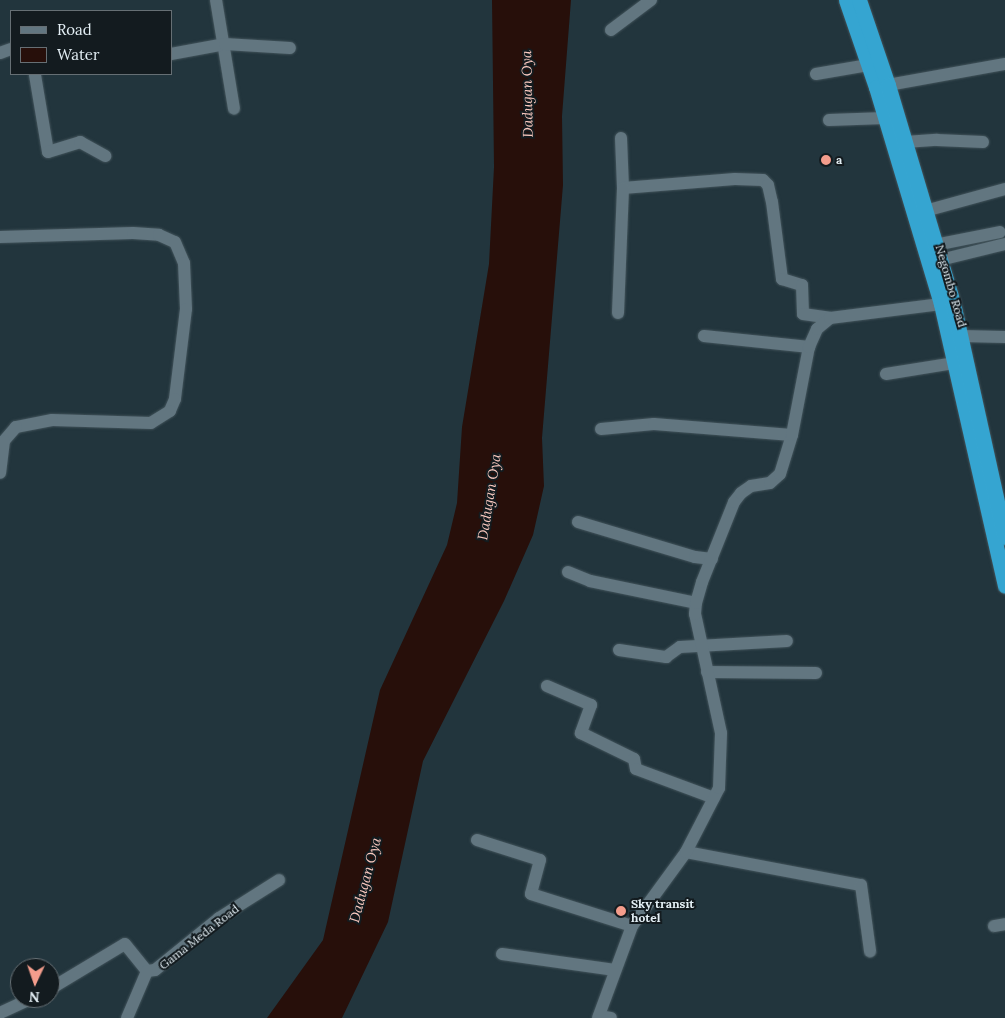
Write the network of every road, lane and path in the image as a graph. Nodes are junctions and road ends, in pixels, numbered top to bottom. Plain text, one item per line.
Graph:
1 (216, 0) edge
2 (651, 0) edge
3 (846, 0) edge
4 (859, 0) edge
5 (611, 30) dead end
6 (223, 44) junction
7 (290, 48) dead end
8 (172, 54) edge
9 (1005, 64) edge
10 (868, 65) junction
11 (816, 74) dead end
12 (38, 75) edge
13 (888, 85) junction
14 (234, 109) dead end
15 (885, 118) junction
16 (829, 120) dead end
17 (621, 138) dead end
18 (905, 142) junction
19 (983, 142) dead end
20 (105, 156) dead end
21 (623, 188) junction
22 (1005, 189) edge
23 (925, 211) junction
24 (1000, 232) dead end
25 (0, 237) edge
26 (935, 244) junction
27 (1005, 244) edge
28 (940, 260) junction
29 (941, 304) junction
30 (618, 314) dead end
31 (830, 318) junction
32 (704, 336) dead end
33 (961, 336) junction
34 (1005, 337) edge
35 (809, 347) junction
36 (955, 363) junction
37 (886, 374) dead end
38 (601, 429) dead end
39 (792, 436) junction
40 (0, 474) edge
41 (578, 522) dead end
42 (1005, 537) edge
43 (712, 559) junction
44 (568, 572) dead end
45 (1005, 586) edge
46 (696, 603) junction
47 (787, 641) dead end
48 (703, 646) junction
49 (619, 650) dead end
50 (707, 672) junction
51 (816, 673) dead end
52 (547, 686) dead end
53 (714, 798) junction
54 (477, 840) dead end
55 (686, 852) junction
56 (279, 880) dead end
57 (632, 926) junction
58 (870, 950) dead end
59 (502, 954) dead end
60 (615, 970) junction
61 (147, 971) junction
62 (60, 983) edge
63 (603, 1017) edge
64 (127, 1018) edge

1 - 6 street
2 - 5 street
3 - 10 highway, Negombo Road
4 - 13 highway, Negombo Road
6 - 7 street
6 - 8 street
6 - 14 street
9 - 13 street
10 - 11 street
10 - 15 highway, Negombo Road
12 - 20 street
13 - 18 highway, Negombo Road
15 - 16 street
15 - 29 highway, Negombo Road
17 - 21 street
18 - 19 street
18 - 23 highway, Negombo Road
21 - 30 street
21 - 31 street
22 - 23 street
23 - 26 highway, Negombo Road
24 - 26 street
25 - 40 street
26 - 28 highway, Negombo Road
27 - 28 street
28 - 33 highway, Negombo Road
29 - 31 street
29 - 36 highway, Negombo Road
31 - 35 street
32 - 35 street
33 - 34 street
33 - 42 highway, Negombo Road
35 - 39 street
36 - 37 street
36 - 45 highway, Negombo Road
38 - 39 street
39 - 43 street
41 - 43 street
43 - 46 street
44 - 46 street
46 - 48 street
47 - 48 street
48 - 49 street
48 - 50 street
50 - 51 street
50 - 53 street
52 - 53 street
53 - 55 street
54 - 57 street
55 - 57 street
55 - 58 street
56 - 61 street, Gama Meda Road
57 - 60 street
59 - 60 street
60 - 63 street
61 - 62 street, Gama Meda Road
61 - 64 street

